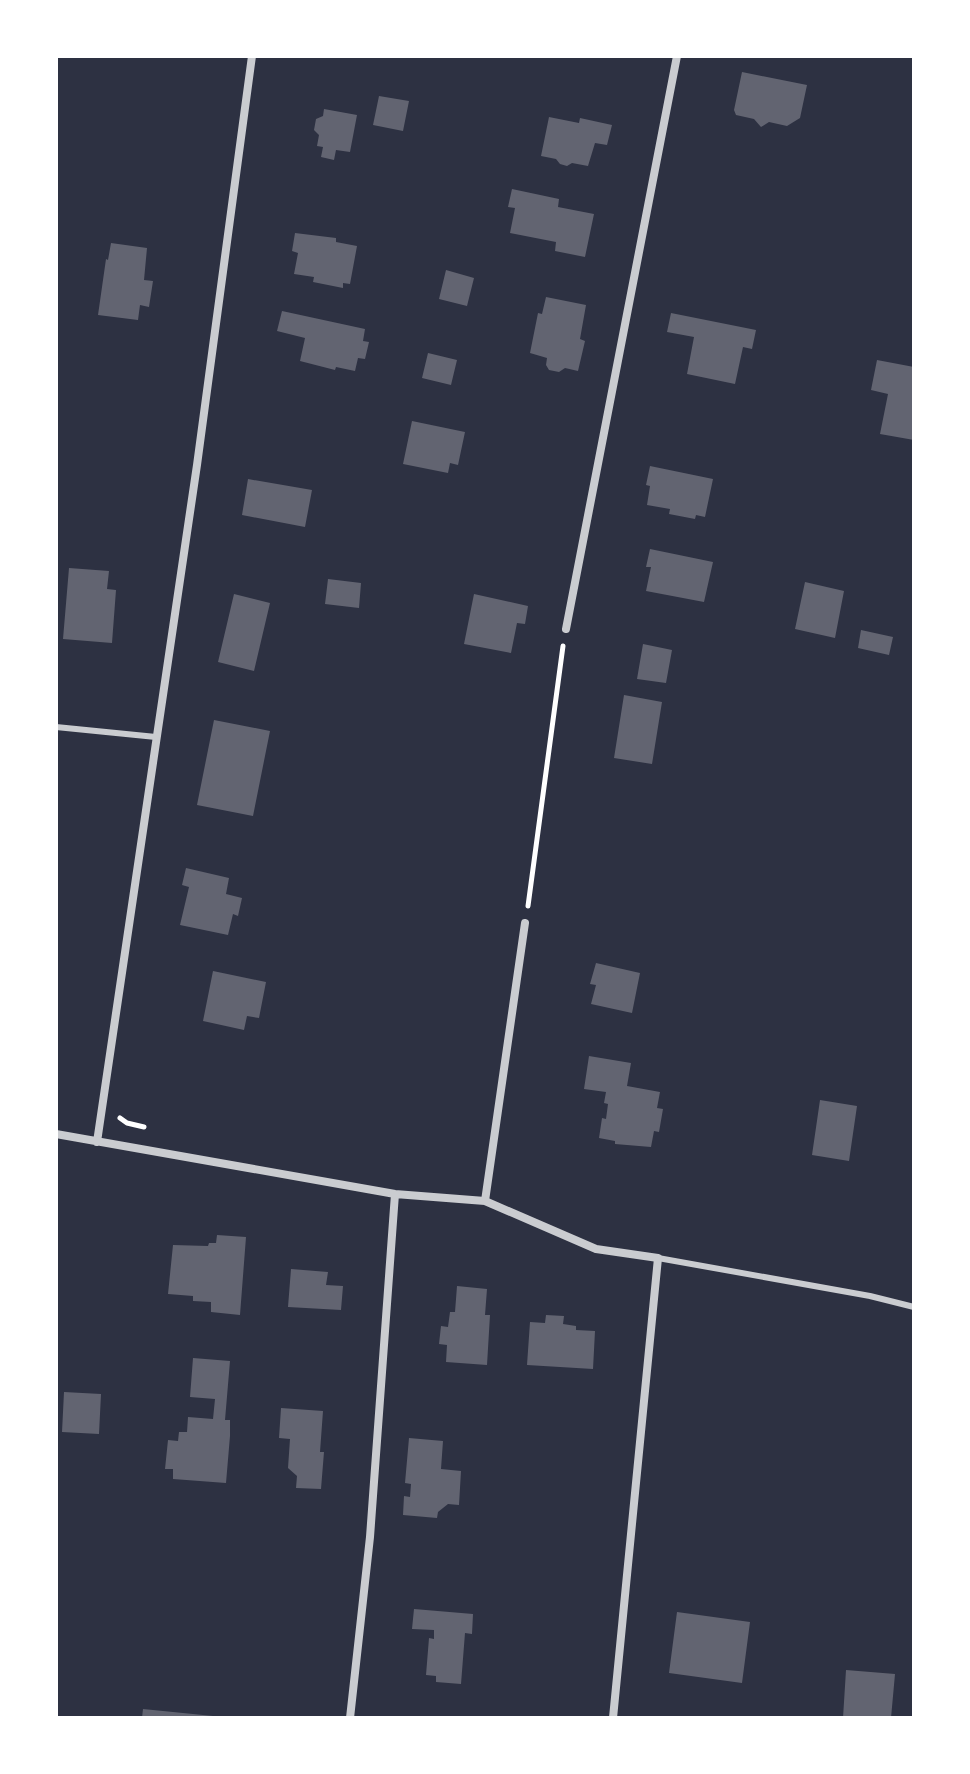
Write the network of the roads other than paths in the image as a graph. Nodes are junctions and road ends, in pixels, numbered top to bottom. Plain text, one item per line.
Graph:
1 (252, 56) edge
2 (677, 56) edge
3 (566, 629) road end
4 (56, 727) edge
5 (156, 737) junction
6 (525, 923) road end
7 (56, 1134) edge
8 (97, 1142) junction
9 (395, 1194) junction
10 (485, 1201) junction
11 (658, 1258) junction
12 (914, 1307) edge
13 (350, 1718) edge
14 (613, 1718) edge

1 - 5 street
2 - 3 street
4 - 5 lane
5 - 8 street
6 - 10 street
7 - 8 street
8 - 9 street
9 - 10 street
9 - 13 street
10 - 11 street
11 - 12 lane
11 - 14 street

